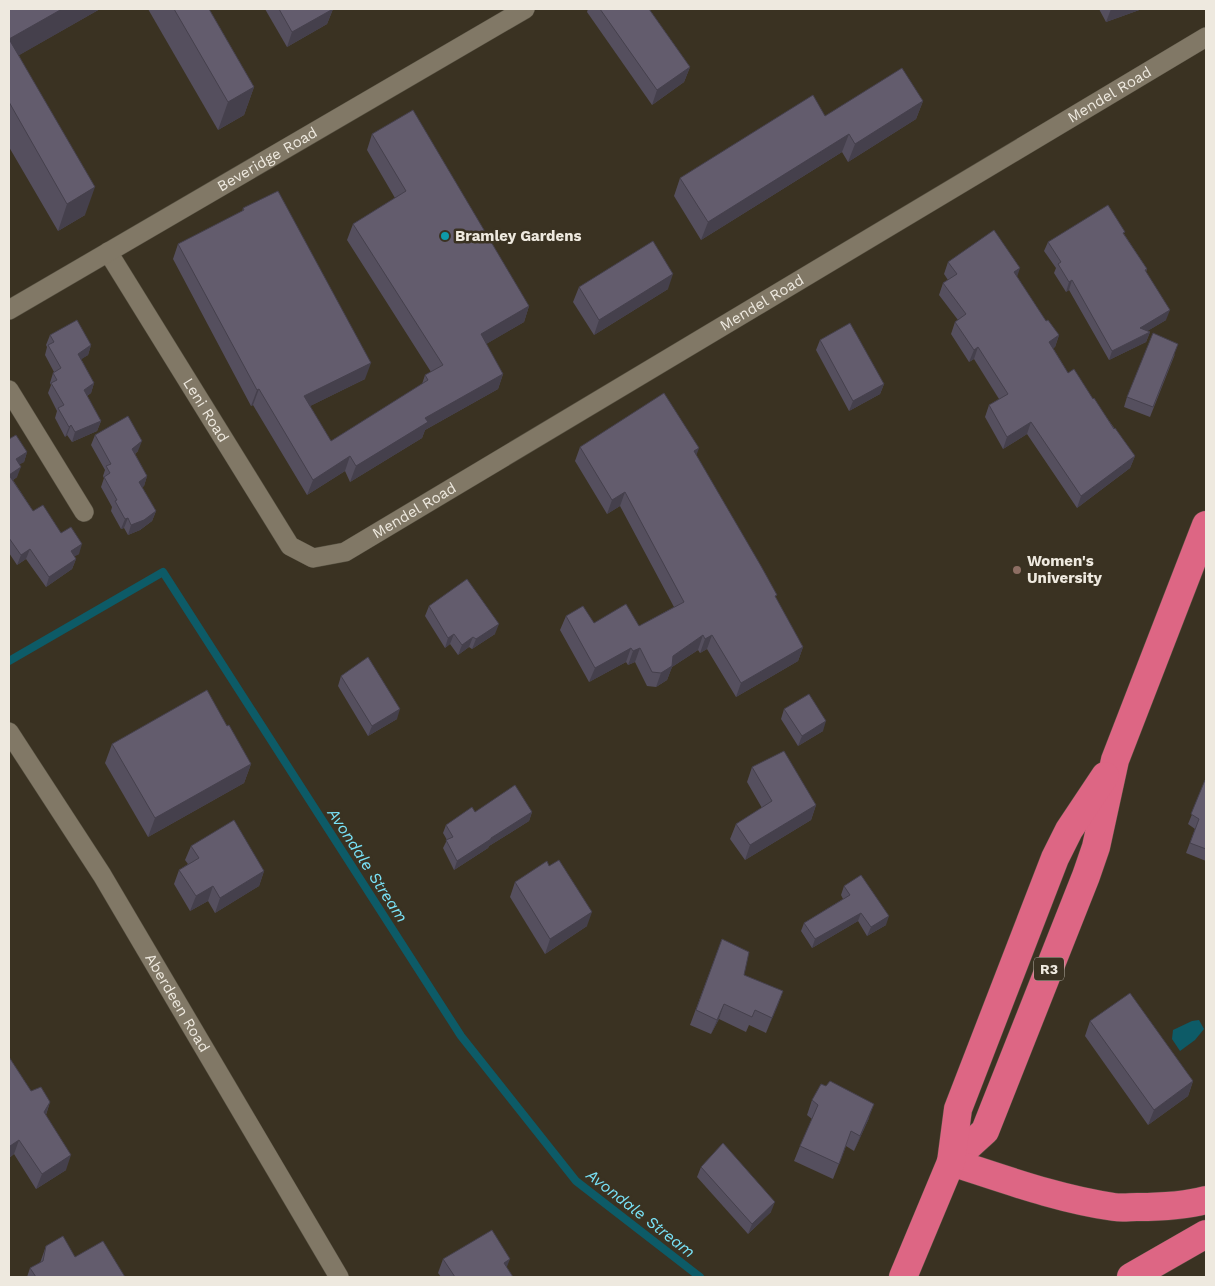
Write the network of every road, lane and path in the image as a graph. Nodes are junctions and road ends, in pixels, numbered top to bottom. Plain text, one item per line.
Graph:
1 (525, 9) edge
2 (1206, 37) edge
3 (108, 252) junction
4 (9, 310) edge
5 (9, 390) edge
6 (84, 512) dead end
7 (1206, 525) edge
8 (313, 558) joint
9 (10, 734) edge
10 (1115, 760) junction
11 (950, 1162) junction
12 (1206, 1200) edge
13 (1206, 1234) edge
14 (339, 1277) edge
15 (903, 1277) edge
16 (1131, 1277) edge

1 - 3 street, Beveridge Road
2 - 8 street, Mendel Road
3 - 4 street, Beveridge Road
3 - 8 street, Leni Road
5 - 6 street
7 - 10 highway, R3
9 - 14 street, Aberdeen Road
10 - 11 highway, R3
10 - 11 highway, R3
11 - 12 highway
11 - 15 highway, R3
13 - 16 highway

